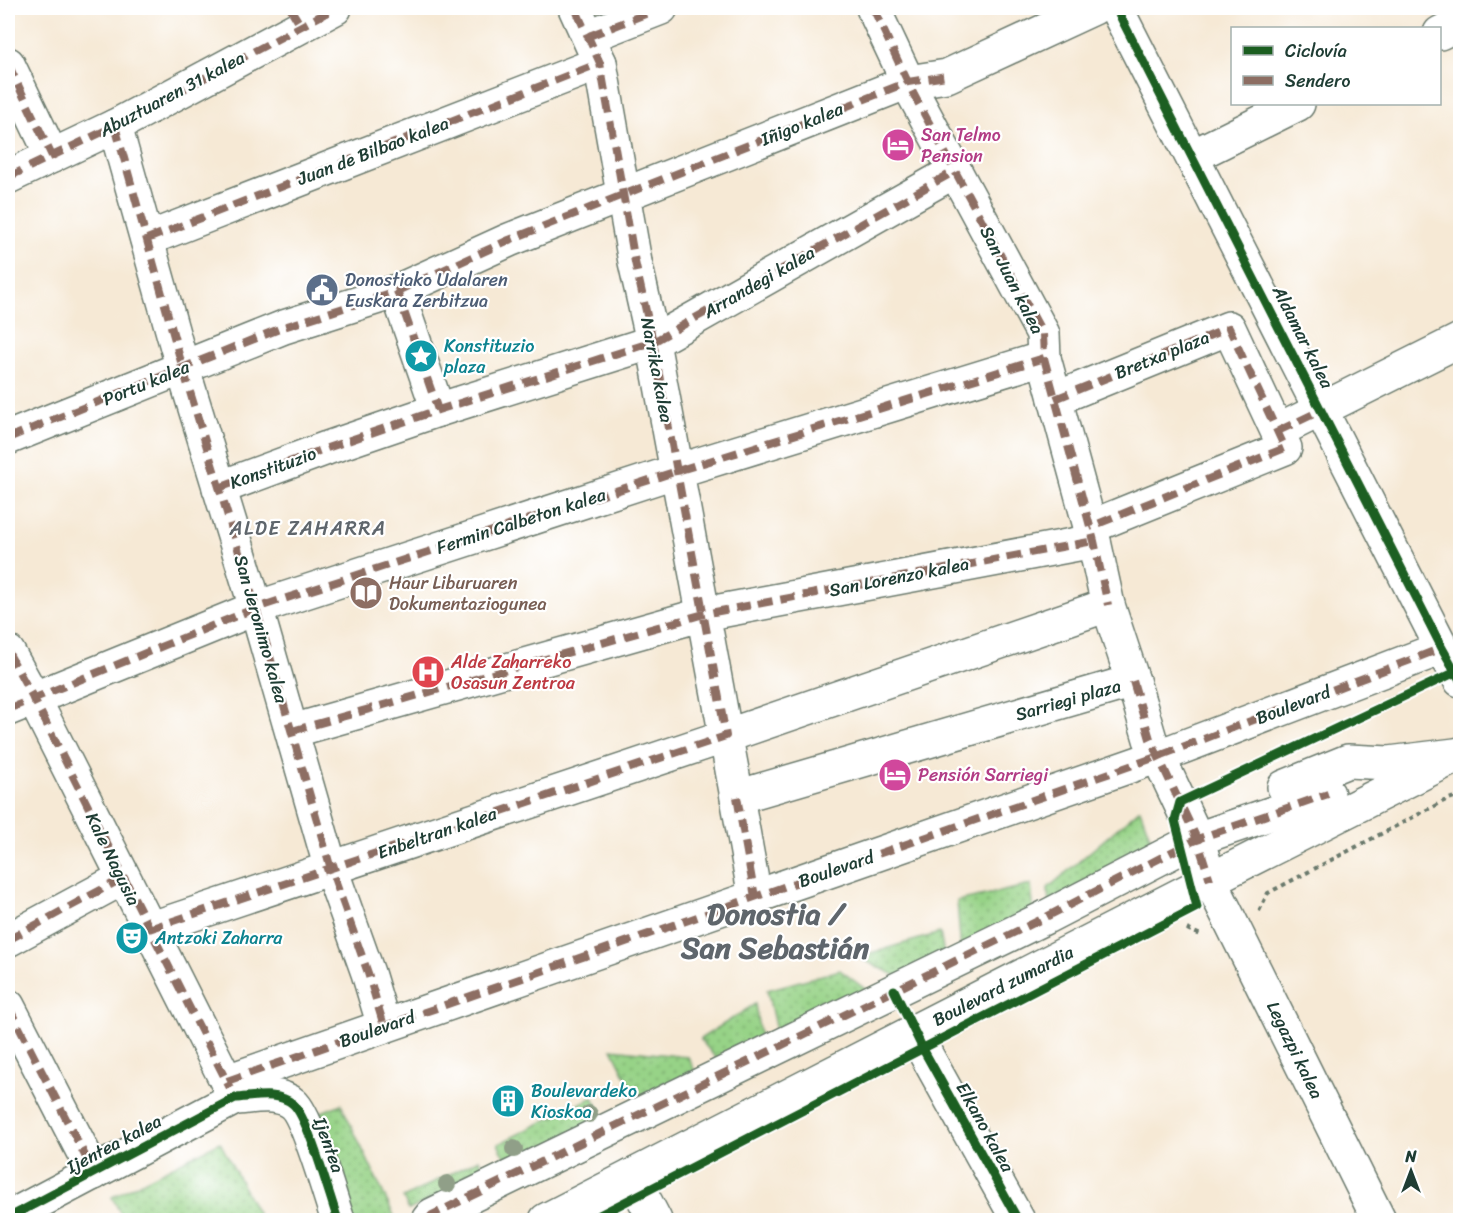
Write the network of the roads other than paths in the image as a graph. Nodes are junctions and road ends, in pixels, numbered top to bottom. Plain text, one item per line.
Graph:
1 (336, 8) edge
2 (661, 8) edge
3 (873, 8) edge
4 (1094, 8) edge
5 (1116, 8) edge
6 (295, 17) edge
7 (1461, 23) edge
8 (1441, 33) edge
9 (588, 35) edge
10 (8, 64) edge
11 (908, 82) junction
12 (1296, 105) edge
13 (114, 126) junction
14 (51, 156) junction
15 (1193, 156) junction
16 (955, 171) junction
17 (8, 177) edge
18 (624, 196) junction
19 (147, 239) junction
20 (397, 291) junction
21 (1461, 340) edge
22 (653, 342) junction
23 (1044, 358) junction
24 (183, 369) junction
25 (1055, 399) junction
26 (438, 410) junction
27 (1322, 410) junction
28 (1278, 431) junction
29 (8, 438) edge
30 (676, 471) junction
31 (219, 488) junction
32 (1092, 534) junction
33 (1108, 605) junction
34 (256, 608) junction
35 (704, 614) junction
36 (8, 652) edge
37 (1455, 675) edge
38 (1133, 681) junction
39 (21, 704) edge
40 (292, 731) junction
41 (726, 736) junction
42 (1460, 755) edge
43 (1159, 756) junction
44 (1269, 794) dead end
45 (1328, 794) dead end
46 (737, 797) junction
47 (1197, 839) junction
48 (332, 869) junction
49 (123, 879) junction
50 (1210, 880) junction
51 (755, 897) junction
52 (148, 930) junction
53 (8, 940) edge
54 (8, 1006) edge
55 (384, 1026) junction
56 (924, 1049) dead end
57 (231, 1090) junction
58 (628, 1132) dead end
59 (94, 1173) junction
60 (632, 1176) junction
61 (8, 1218) edge
62 (338, 1221) edge
63 (428, 1221) edge
64 (478, 1221) edge
65 (546, 1221) edge
66 (655, 1221) edge
67 (1018, 1221) edge
68 (1379, 1221) edge

1 - 6 street, Abuztuaren 31 kalea
2 - 9 street, Juan de Bilbao kalea
3 - 11 street, San Juan kalea
4 - 11 street, Iñigo kalea
5 - 15 street, Aldamar kalea
6 - 13 street, Abuztuaren 31 kalea
7 - 8 street
9 - 18 street, Narrika kalea
9 - 19 street, Juan de Bilbao kalea
10 - 14 street
11 - 16 street, San Juan kalea
11 - 18 street, Iñigo kalea
12 - 15 street
13 - 14 street, Abuztuaren 31 kalea
13 - 19 street, San Jeronimo kalea
14 - 17 street, Abuztuaren 31 kalea
15 - 27 street, Aldamar kalea
16 - 22 street, Arrandegi kalea
16 - 23 street, San Juan kalea
18 - 20 street, Iñigo kalea
18 - 22 street, Narrika kalea
19 - 24 street, San Jeronimo kalea
20 - 24 street, Portu kalea
20 - 26 street
21 - 27 street
22 - 26 street, Arrandegi kalea
22 - 30 street, Narrika kalea
23 - 25 street, San Juan kalea
23 - 30 street, Fermin Calbeton kalea
24 - 29 street, Portu kalea
24 - 31 street, San Jeronimo kalea
25 - 28 street, Bretxa plaza
25 - 32 street, San Juan kalea
26 - 31 street, Konstituzio
27 - 28 street
27 - 37 street, Aldamar kalea
28 - 32 street
30 - 34 street, Fermin Calbeton kalea
30 - 35 street, Narrika kalea
31 - 34 street, San Jeronimo kalea
32 - 33 street, San Juan kalea
32 - 35 street, San Lorenzo kalea
33 - 38 street, Sarriegi plaza
33 - 41 street
34 - 39 street, Fermin Calbeton kalea
34 - 40 street, San Jeronimo kalea
35 - 40 street, San Lorenzo kalea
35 - 41 street, Narrika kalea
36 - 39 street, Kale Nagusia
37 - 43 street, Boulevard
38 - 43 street
38 - 46 street, Sarriegi plaza
39 - 49 street, Kale Nagusia
40 - 48 street, San Jeronimo kalea
41 - 46 street
41 - 48 street, Enbeltran kalea
42 - 44 street
42 - 50 street, Boulevard zumardia
43 - 47 street
43 - 51 street, Boulevard
45 - 47 street
46 - 51 street
47 - 50 street
47 - 63 street
48 - 52 street, Enbeltran kalea
48 - 55 street, San Jeronimo kalea
49 - 52 street, Kale Nagusia
49 - 53 street
50 - 60 street, Boulevard zumardia
50 - 68 street, Legazpi kalea
51 - 55 street, Boulevard
52 - 57 street, Kale Nagusia
54 - 59 street
55 - 57 street, Boulevard
56 - 67 street, Elkano kalea
57 - 59 street, Ijentea kalea
57 - 62 street, Ijentea
58 - 64 street
59 - 61 street, Ijentea kalea
60 - 65 street, Boulevard zumardia
60 - 66 street

